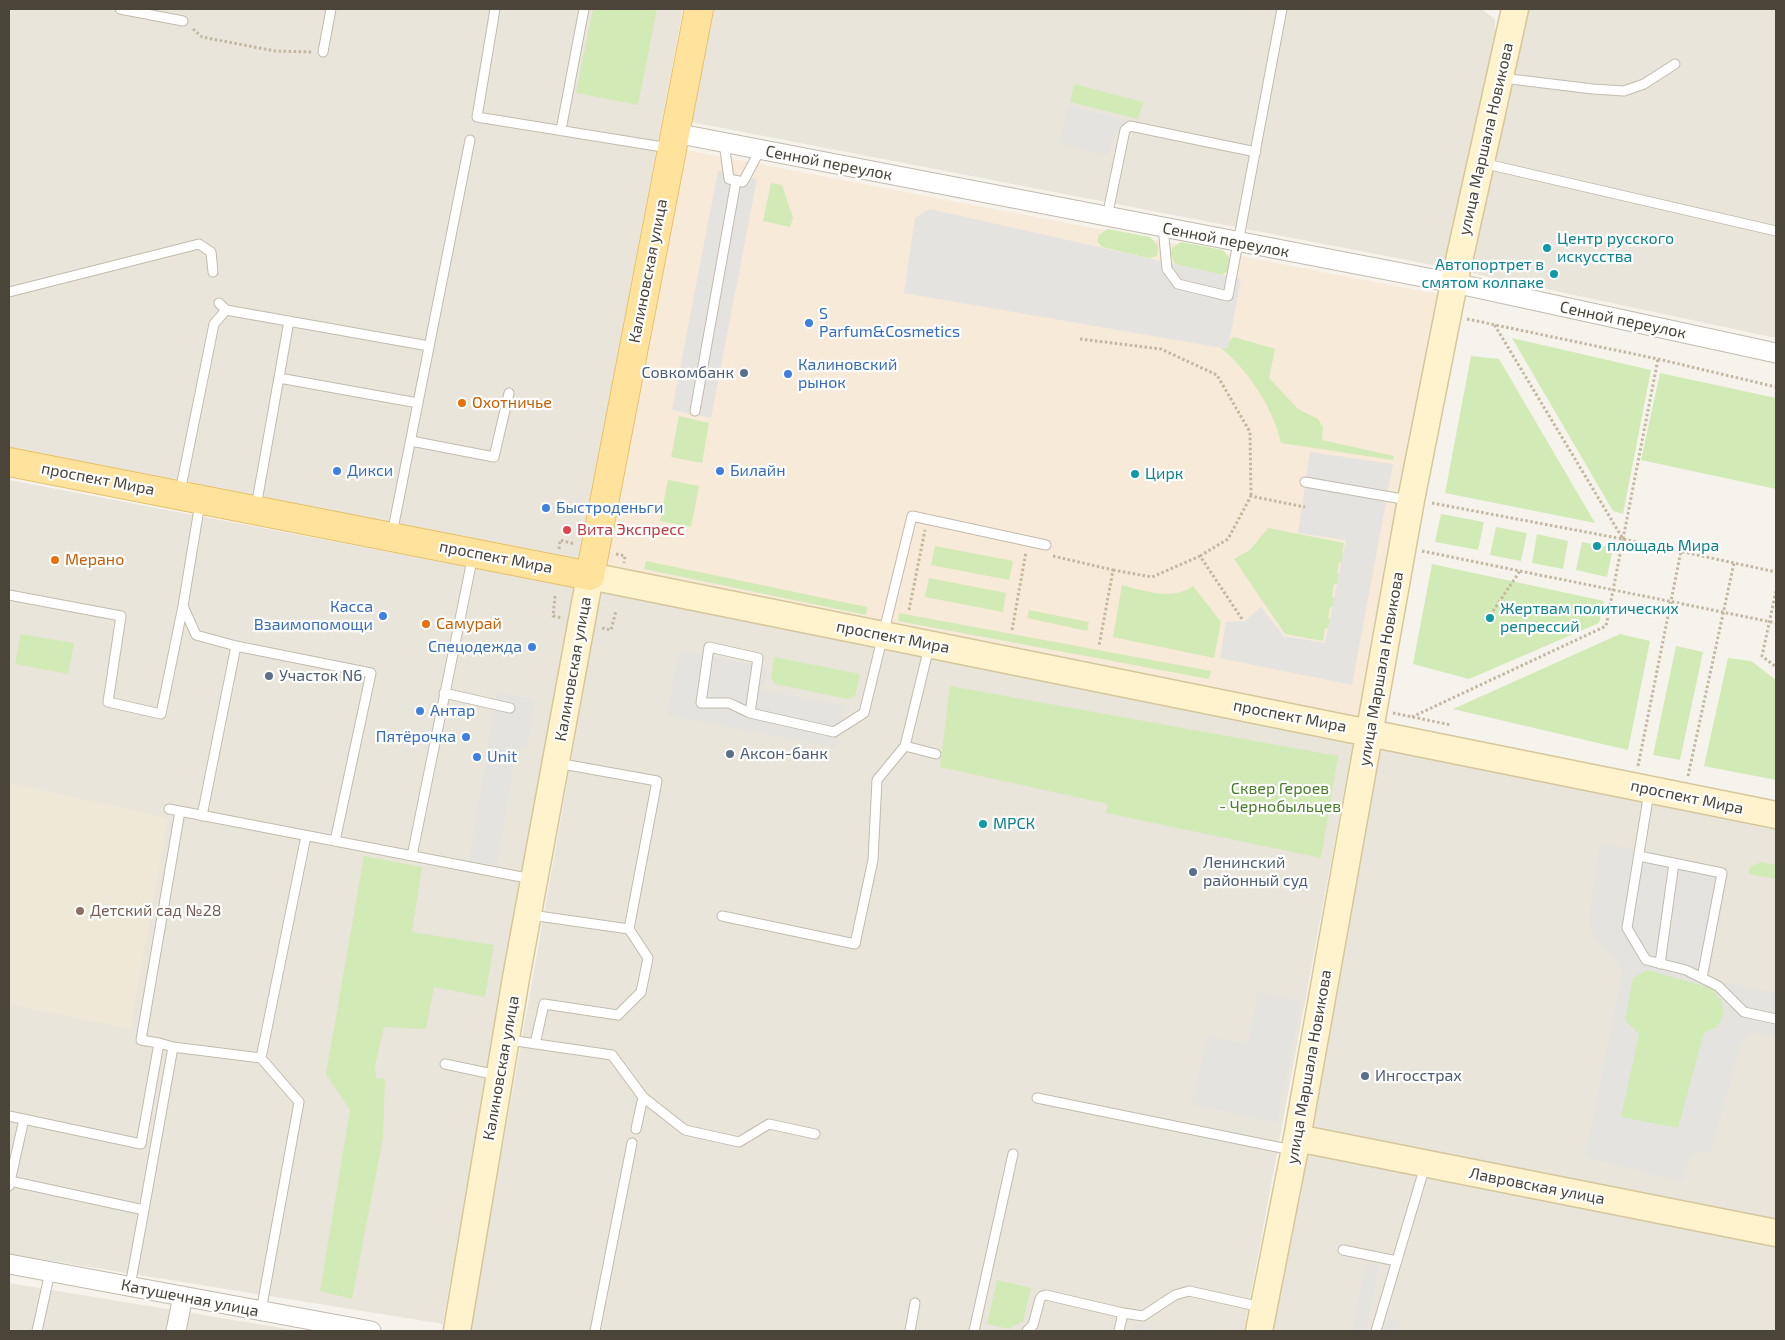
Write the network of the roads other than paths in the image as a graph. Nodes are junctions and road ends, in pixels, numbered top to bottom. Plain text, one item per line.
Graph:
1 (120, 9) edge
2 (331, 9) edge
3 (495, 9) edge
4 (584, 9) edge
5 (699, 9) edge
6 (1282, 9) edge
7 (1515, 9) edge
8 (182, 21) road end
9 (323, 52) road end
10 (1675, 64) dead end
11 (1500, 78) junction
12 (561, 130) junction
13 (470, 140) dead end
14 (673, 141) junction
15 (724, 143) junction
16 (760, 150) junction
17 (1256, 152) junction
18 (1481, 163) junction
19 (736, 181) junction
20 (1107, 217) junction
21 (1163, 228) junction
22 (1776, 231) edge
23 (1239, 242) junction
24 (213, 272) dead end
25 (1454, 283) junction
26 (9, 292) edge
27 (219, 303) dead end
28 (226, 310) junction
29 (290, 320) junction
30 (429, 346) junction
31 (1776, 353) edge
32 (279, 378) junction
33 (509, 393) dead end
34 (418, 403) junction
35 (695, 411) dead end
36 (410, 441) junction
37 (9, 462) edge
38 (1305, 482) dead end
39 (190, 497) junction
40 (1417, 501) junction
41 (256, 510) junction
42 (392, 537) junction
43 (1046, 549) road end
44 (473, 553) junction
45 (590, 576) junction
46 (9, 595) edge
47 (183, 606) junction
48 (883, 636) junction
49 (930, 645) junction
50 (236, 646) junction
51 (444, 693) junction
52 (510, 708) dead end
53 (750, 713) junction
54 (1370, 732) junction
55 (905, 746) junction
56 (936, 754) dead end
57 (556, 763) junction
58 (1644, 778) junction
59 (169, 809) dead end
60 (180, 811) junction
61 (1776, 815) edge
62 (202, 816) junction
63 (306, 836) junction
64 (335, 841) junction
65 (412, 856) junction
66 (1639, 856) junction
67 (1674, 863) junction
68 (534, 880) junction
69 (528, 915) junction
70 (722, 916) dead end
71 (629, 929) junction
72 (1660, 964) junction
73 (1702, 978) junction
74 (1776, 1019) edge
75 (506, 1040) junction
76 (159, 1043) junction
77 (535, 1044) junction
78 (173, 1047) junction
79 (261, 1058) junction
80 (445, 1064) dead end
81 (500, 1076) junction
82 (643, 1097) junction
83 (1038, 1098) dead end
84 (9, 1116) edge
85 (24, 1119) junction
86 (636, 1129) dead end
87 (815, 1134) dead end
88 (632, 1143) dead end
89 (1296, 1144) junction
90 (1013, 1154) dead end
91 (1426, 1164) junction
92 (9, 1184) edge
93 (144, 1210) junction
94 (1776, 1233) edge
95 (1343, 1250) dead end
96 (1397, 1261) junction
97 (9, 1264) edge
98 (50, 1272) junction
99 (130, 1286) junction
100 (183, 1296) junction
101 (915, 1303) dead end
102 (261, 1311) junction
103 (1123, 1313) junction
104 (1261, 1320) edge
105 (322, 1327) edge
106 (38, 1331) edge
107 (176, 1331) edge
108 (371, 1331) edge
109 (456, 1331) edge
110 (595, 1331) edge
111 (910, 1331) edge
112 (974, 1331) edge
113 (1027, 1331) edge
114 (1119, 1331) edge
115 (1376, 1331) edge

1 - 8 lane
2 - 9 lane
3 - 12 lane
4 - 12 lane
5 - 14 main road, Калиновская улица
6 - 17 lane
7 - 11 main road, улица Маршала Новикова
10 - 11 lane
11 - 18 main road, улица Маршала Новикова
12 - 14 lane
13 - 30 lane
14 - 15 street, Сенной переулок
14 - 45 main road, Калиновская улица
15 - 16 street, Сенной переулок
15 - 19 lane
16 - 19 lane
16 - 20 street, Сенной переулок
17 - 20 lane
17 - 23 lane
18 - 22 lane
18 - 25 main road, улица Маршала Новикова
19 - 35 lane
20 - 21 street, Сенной переулок
21 - 23 street, Сенной переулок
21 - 23 lane
23 - 25 street, Сенной переулок
24 - 26 lane
25 - 31 street, Сенной переулок
25 - 40 main road, улица Маршала Новикова
27 - 28 lane
28 - 29 lane
28 - 39 lane
29 - 30 lane
29 - 32 lane
30 - 34 lane
32 - 34 lane
32 - 41 lane
33 - 36 lane
34 - 36 lane
36 - 42 lane
37 - 39 main road, проспект Мира
38 - 40 lane
39 - 41 main road, проспект Мира
39 - 47 lane
40 - 54 main road, улица Маршала Новикова
41 - 42 main road, проспект Мира
42 - 44 main road, проспект Мира
43 - 48 lane
44 - 45 main road, проспект Мира
44 - 51 lane
45 - 48 main road, проспект Мира
45 - 57 main road, Калиновская улица
46 - 47 lane
47 - 50 lane
48 - 49 main road, проспект Мира
48 - 53 lane
49 - 54 main road, проспект Мира
49 - 55 lane
50 - 62 lane
50 - 64 lane
51 - 52 lane
51 - 65 lane
53 - 53 lane
54 - 58 main road, проспект Мира
54 - 89 main road, улица Маршала Новикова
55 - 56 lane
55 - 70 lane
57 - 68 main road, Калиновская улица
57 - 71 lane
58 - 61 main road, проспект Мира
58 - 66 lane
59 - 60 lane
60 - 62 lane
60 - 76 lane
62 - 63 lane
63 - 64 lane
63 - 79 lane
64 - 65 lane
65 - 68 lane
66 - 67 lane
66 - 72 lane
67 - 72 lane
67 - 73 lane
68 - 69 main road, Калиновская улица
69 - 71 lane
69 - 75 main road, Калиновская улица
71 - 77 lane
72 - 73 lane
73 - 74 lane
75 - 77 lane
75 - 81 main road, Калиновская улица
76 - 78 lane
76 - 85 lane
77 - 82 lane
78 - 79 lane
78 - 93 lane
79 - 102 lane
80 - 81 lane
81 - 109 main road, Калиновская улица
82 - 86 lane
82 - 87 lane
83 - 89 lane
84 - 85 lane
85 - 92 lane
88 - 110 lane
89 - 91 main road, Лавровская улица
89 - 104 main road, улица Маршала Новикова
90 - 112 lane
91 - 94 main road, Лавровская улица
91 - 96 lane
92 - 93 lane
93 - 99 lane
95 - 96 lane
96 - 115 lane
97 - 98 street, Катушечная улица
98 - 99 street, Катушечная улица
98 - 106 lane
99 - 100 street, Катушечная улица
100 - 102 street, Катушечная улица
100 - 107 street
101 - 111 lane
102 - 105 street, Катушечная улица
103 - 104 lane
103 - 113 lane
103 - 114 lane
105 - 108 street, Катушечная улица

